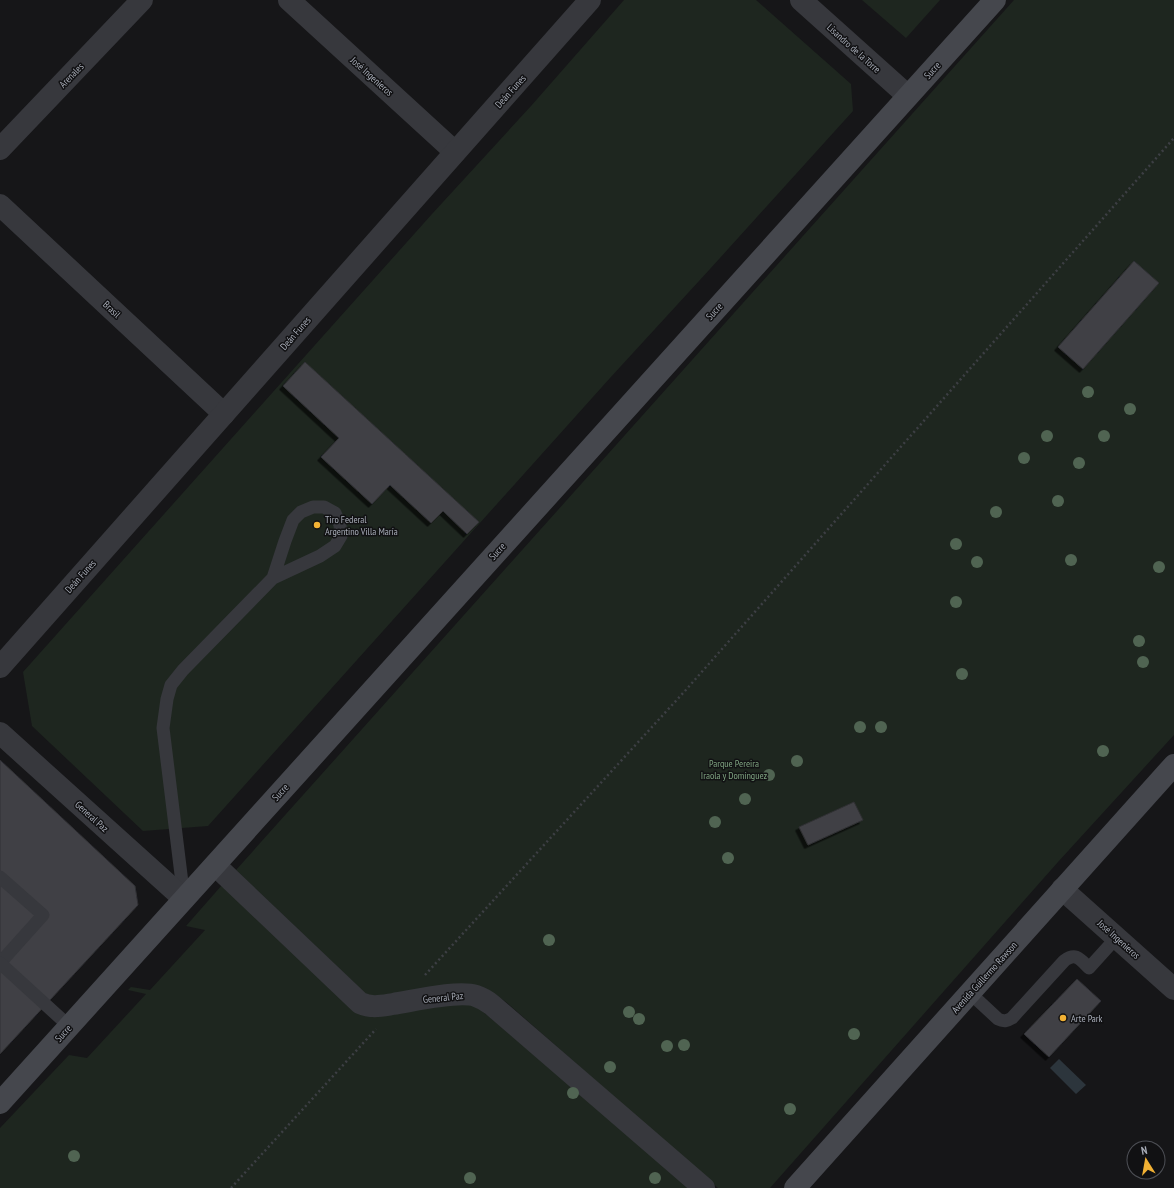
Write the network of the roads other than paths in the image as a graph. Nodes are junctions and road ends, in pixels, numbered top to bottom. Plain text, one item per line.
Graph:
1 (142, 0) edge
2 (289, 0) edge
3 (590, 0) edge
4 (801, 0) edge
5 (995, 0) edge
6 (908, 96) junction
7 (0, 149) edge
8 (455, 152) junction
9 (0, 205) edge
10 (224, 414) junction
11 (273, 578) junction
12 (0, 667) edge
13 (0, 733) edge
14 (1174, 765) edge
15 (214, 865) junction
16 (0, 877) edge
17 (1062, 889) junction
18 (184, 899) junction
19 (1118, 937) junction
20 (0, 963) edge
21 (1174, 989) edge
22 (970, 993) junction
23 (69, 1026) junction
24 (0, 1103) edge
25 (704, 1188) edge
26 (795, 1188) edge

1 - 7 street, Arenales
2 - 8 street, José Ingenieros
3 - 8 street, Deán Funes
4 - 6 street, Lisandro de la Torre
5 - 6 main road, Sucre
6 - 15 main road, Sucre
8 - 10 street, Deán Funes
9 - 10 street, Brasil
10 - 12 street, Deán Funes
11 - 11 lane
11 - 18 lane
13 - 18 street, General Paz
14 - 17 main road, Avenida Guillermo Rawson
15 - 18 main road, Sucre
15 - 25 street, General Paz
16 - 20 lane
17 - 19 street, José Ingenieros
17 - 22 main road, Avenida Guillermo Rawson
18 - 23 main road, Sucre
19 - 21 street, José Ingenieros
19 - 22 lane
20 - 23 lane
22 - 26 main road, Avenida Guillermo Rawson
23 - 24 main road, Sucre

